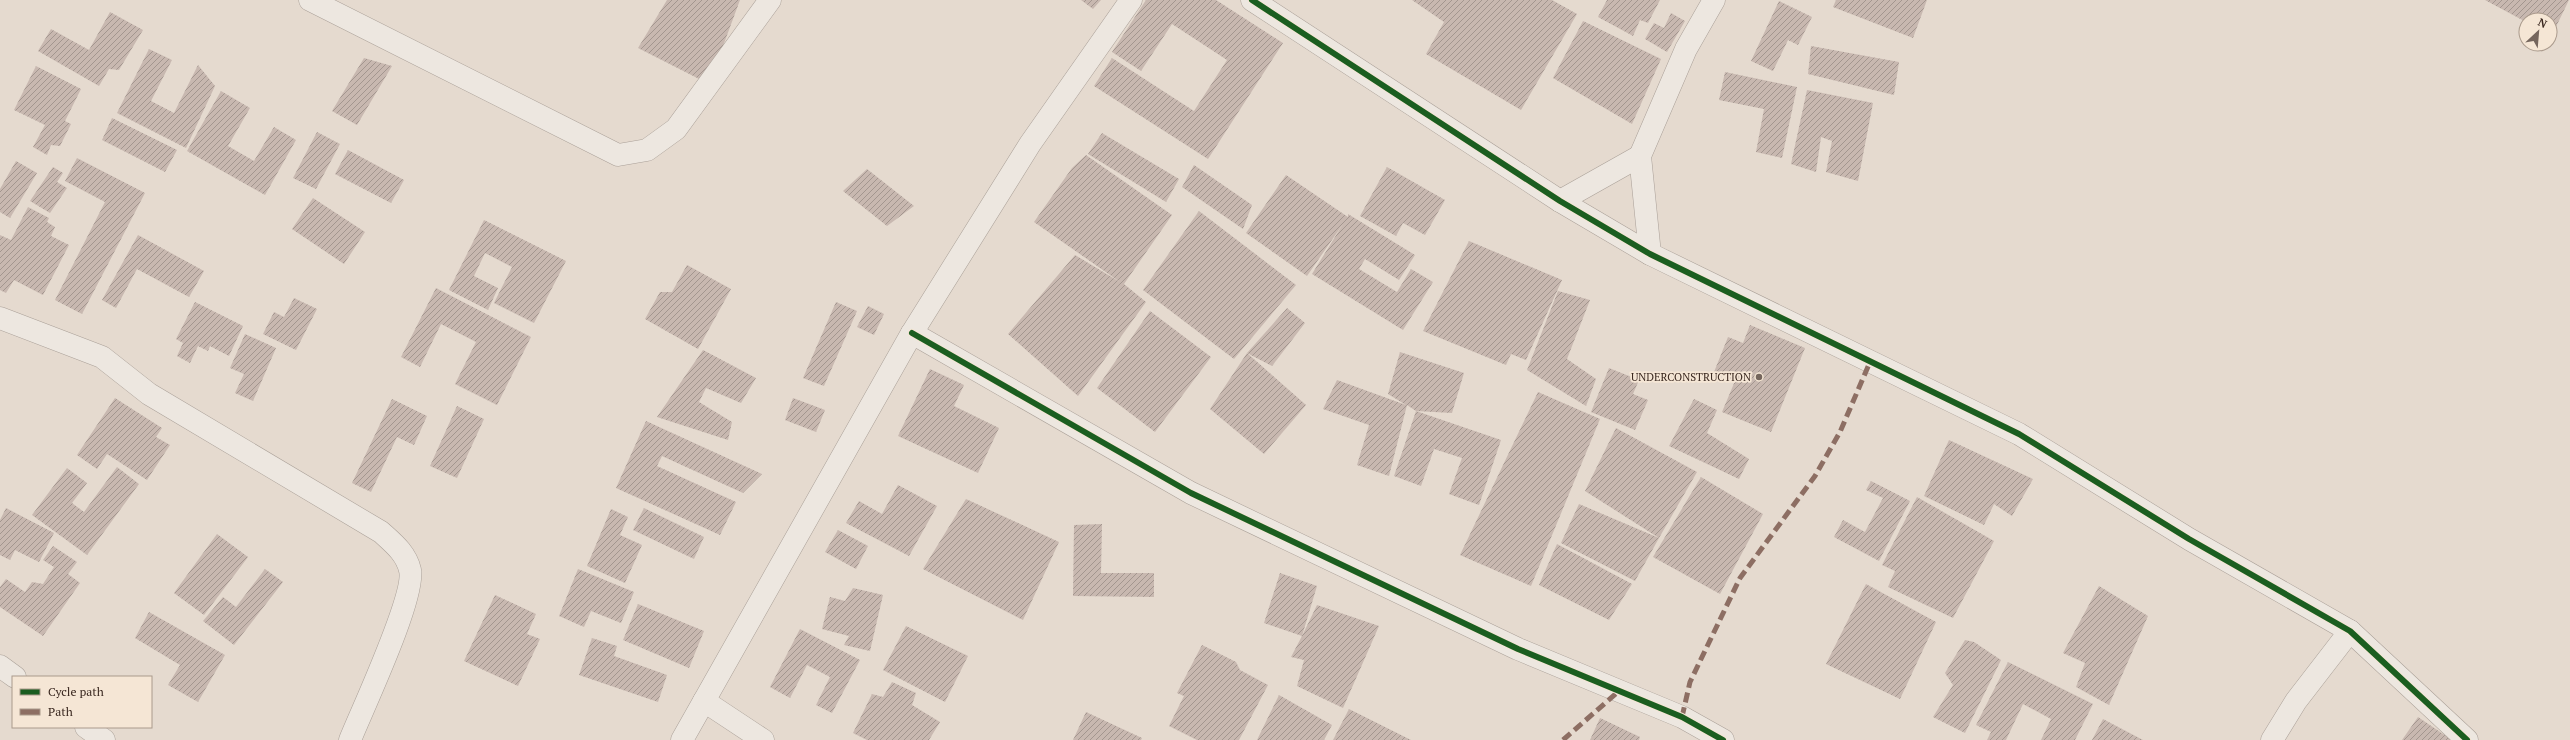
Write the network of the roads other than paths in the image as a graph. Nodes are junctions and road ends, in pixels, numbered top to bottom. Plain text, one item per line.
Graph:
1 (310, 0) edge
2 (770, 0) edge
3 (1131, 0) edge
4 (1252, 0) edge
5 (1714, 0) edge
6 (1640, 156) junction
7 (1560, 202) junction
8 (1650, 254) junction
9 (0, 318) edge
10 (912, 333) junction
11 (2350, 631) junction
12 (0, 666) edge
13 (14, 676) edge
14 (704, 701) junction
15 (87, 728) edge
16 (104, 740) edge
17 (350, 740) edge
18 (682, 740) edge
19 (763, 740) edge
20 (1723, 740) edge
21 (2272, 740) edge
22 (2467, 740) edge

1 - 2 street
3 - 10 street
4 - 7 street
5 - 6 street
6 - 7 street
6 - 8 street
7 - 8 street
8 - 11 street
9 - 17 street
10 - 14 street
10 - 20 street
11 - 21 street
11 - 22 street
12 - 13 street
14 - 18 street
14 - 19 street
15 - 16 street

